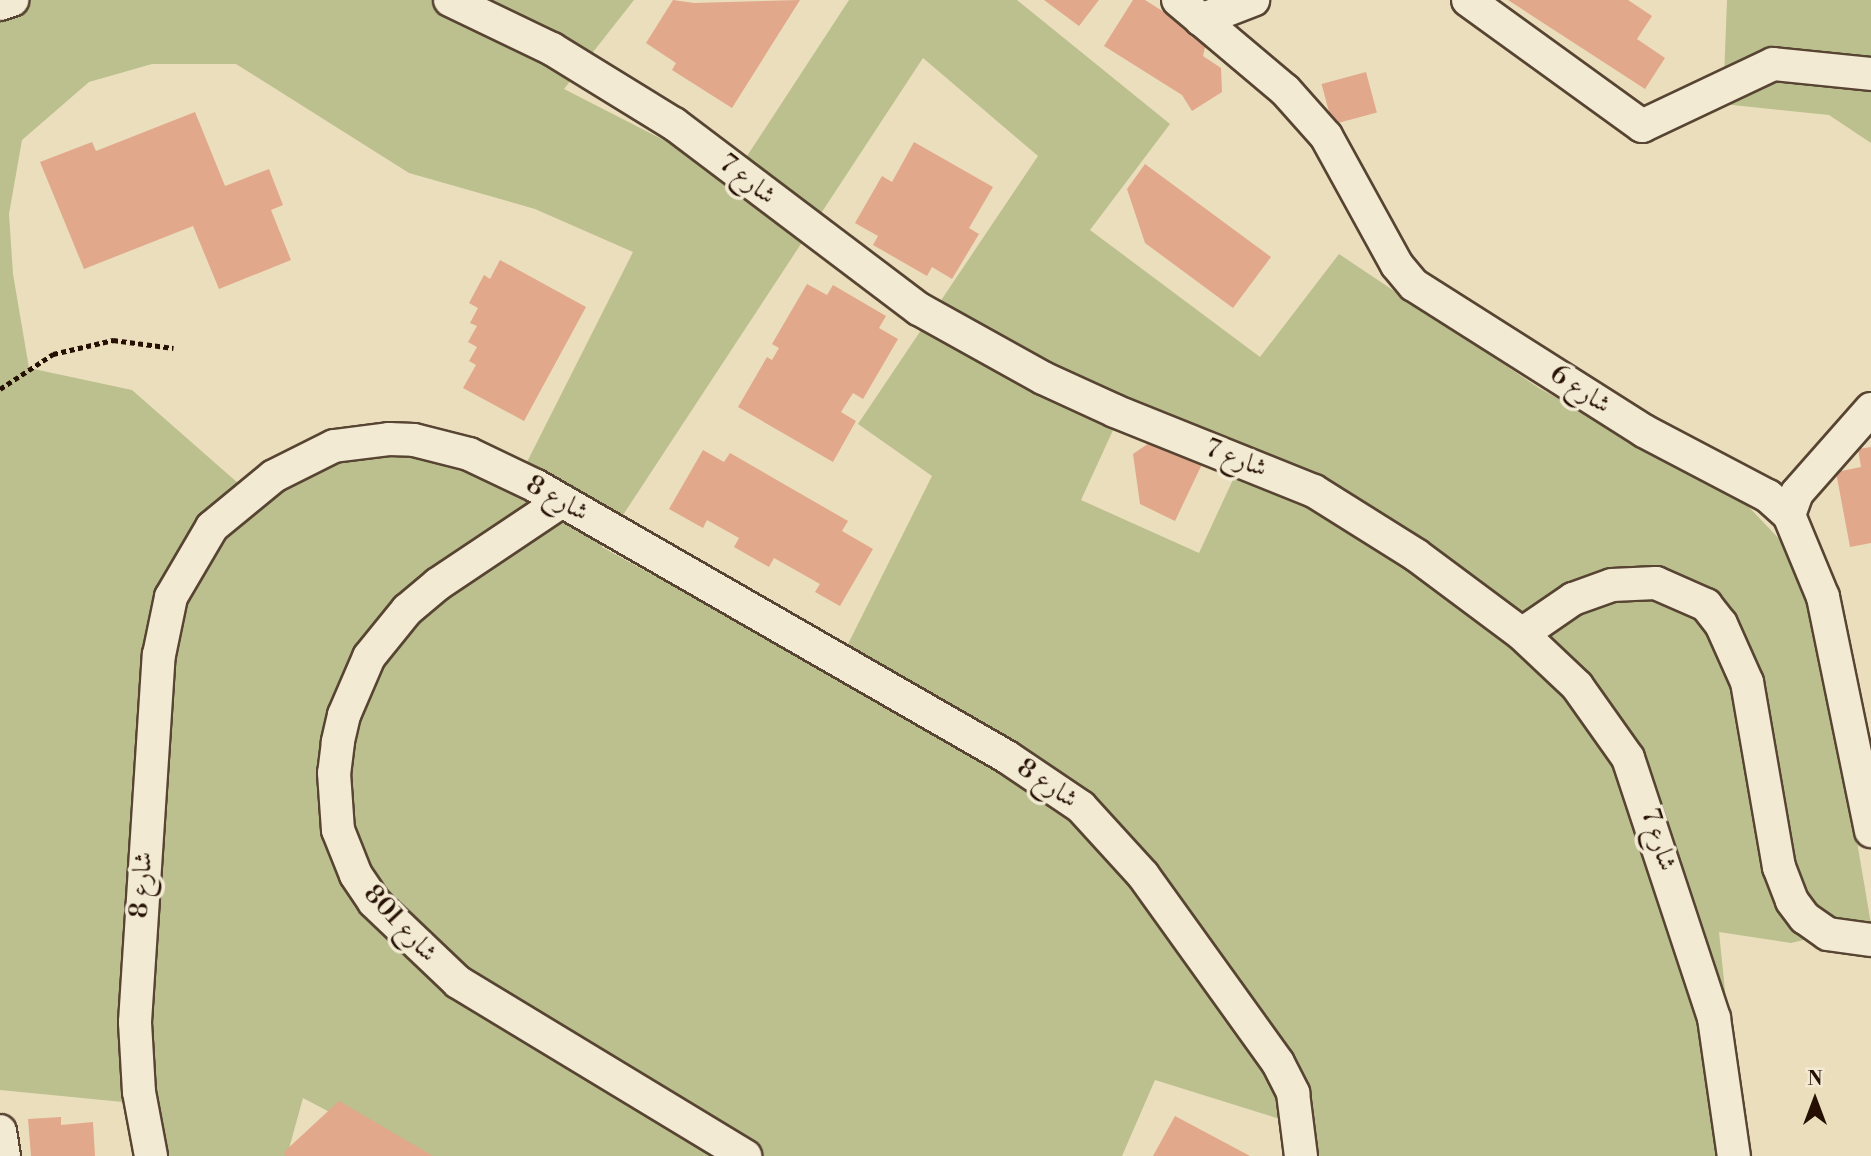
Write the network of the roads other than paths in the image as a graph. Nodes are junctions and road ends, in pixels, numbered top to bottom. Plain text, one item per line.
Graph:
1 (12, 0) edge
2 (450, 0) edge
3 (1253, 0) edge
4 (1468, 0) edge
5 (0, 4) edge
6 (1189, 10) edge
7 (1871, 74) edge
8 (1871, 409) edge
9 (562, 501) junction
10 (1789, 515) junction
11 (1522, 634) junction
12 (1871, 831) edge
13 (1871, 940) edge
14 (0, 1131) edge
15 (151, 1155) edge
16 (4, 1156) edge
17 (745, 1156) edge
18 (1301, 1156) edge
19 (1734, 1156) edge

1 - 5 street
2 - 11 street, شارع 7
3 - 6 street
4 - 7 street
6 - 10 street, شارع 6
8 - 10 street
9 - 15 street, شارع 8
9 - 17 street, شارع 801
9 - 18 street, شارع 8
10 - 12 street, شارع 6
11 - 13 street
11 - 19 street, شارع 7
14 - 16 street

